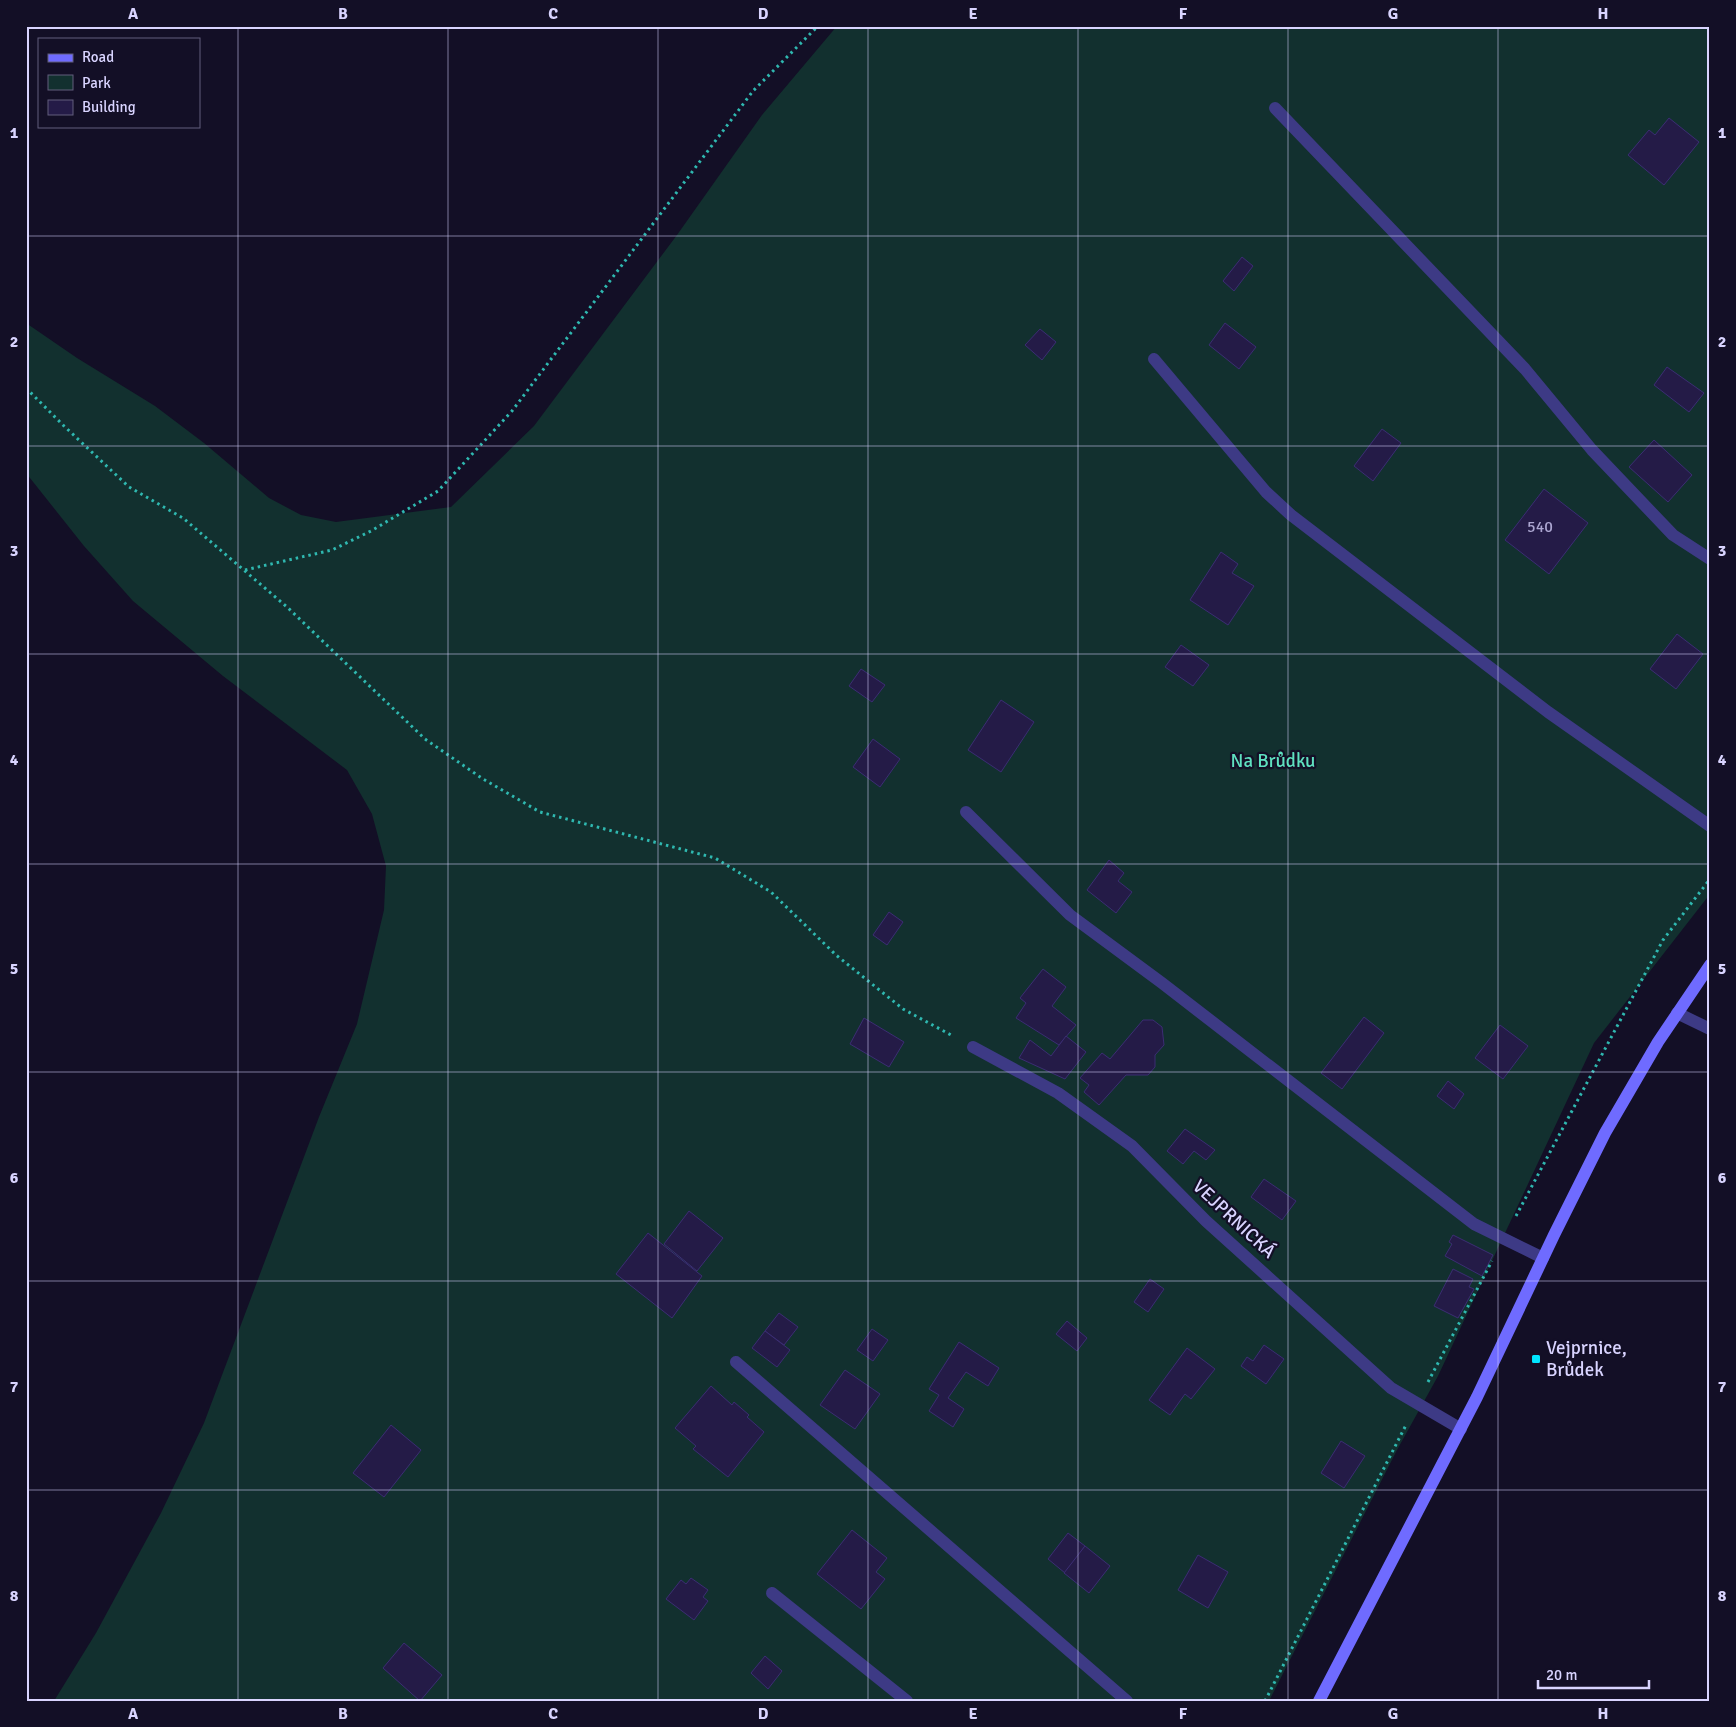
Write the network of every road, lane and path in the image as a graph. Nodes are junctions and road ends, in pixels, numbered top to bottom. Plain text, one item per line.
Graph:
1 (818, 26) edge
2 (1275, 108) dead end
3 (1154, 359) dead end
4 (26, 388) edge
5 (1710, 559) edge
6 (244, 570) junction
7 (966, 812) dead end
8 (1710, 826) edge
9 (1710, 879) edge
10 (1710, 965) edge
11 (1678, 1013) junction
12 (1710, 1029) edge
13 (973, 1047) joint
14 (1514, 1220) dead end
15 (1496, 1254) dead end
16 (1543, 1258) junction
17 (736, 1362) dead end
18 (1417, 1403) junction
19 (1461, 1429) junction
20 (772, 1594) dead end
21 (907, 1701) edge
22 (1126, 1701) edge
23 (1265, 1701) edge
24 (1319, 1701) edge

1 - 6 path
2 - 5 street
3 - 8 street
4 - 6 path
6 - 13 path
7 - 16 street
9 - 14 path
10 - 11 main road
11 - 12 street
11 - 16 main road
13 - 18 street, VEJPRNICKÁ
15 - 18 path
16 - 19 main road
17 - 22 street
18 - 19 street, VEJPRNICKÁ
18 - 23 path
19 - 24 main road
20 - 21 street

